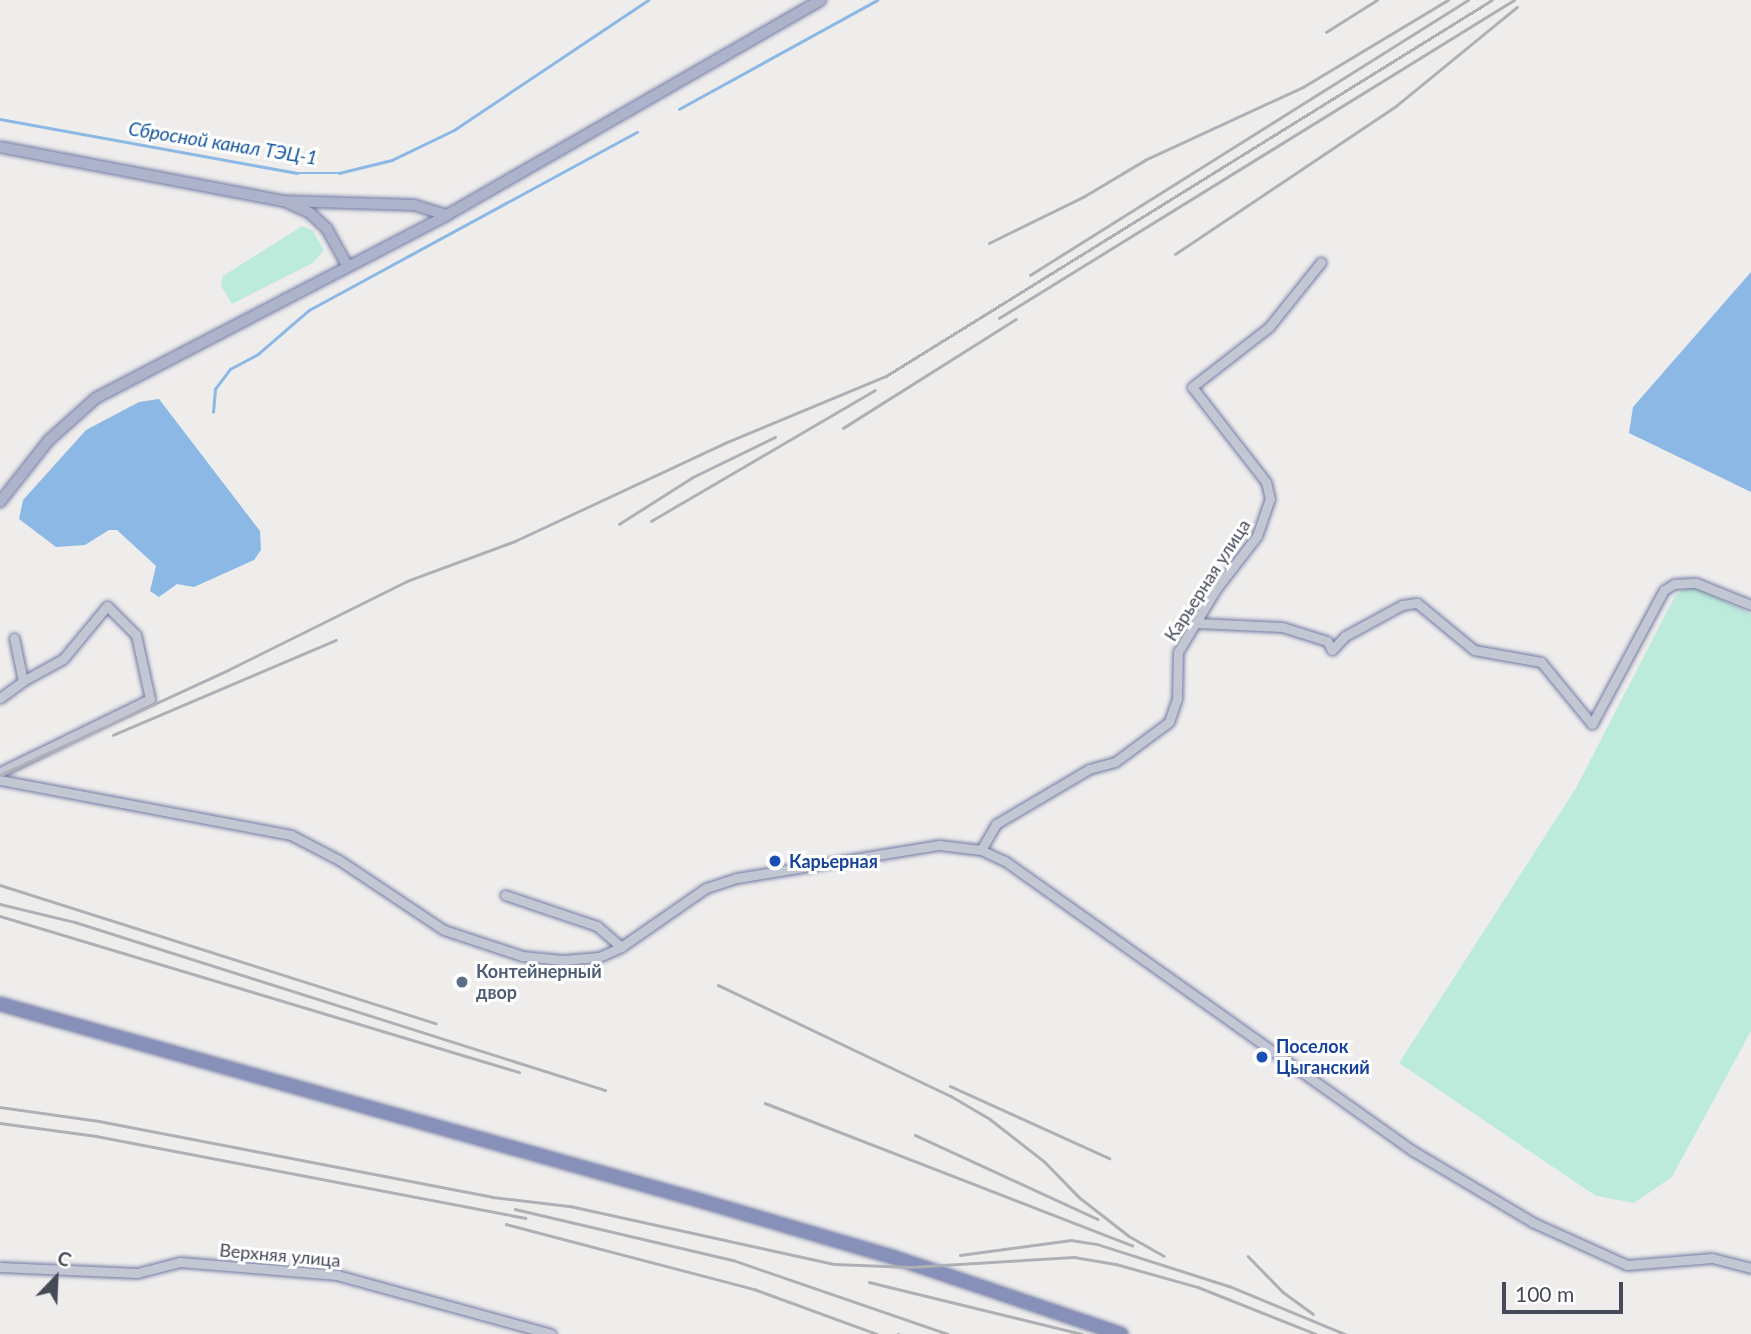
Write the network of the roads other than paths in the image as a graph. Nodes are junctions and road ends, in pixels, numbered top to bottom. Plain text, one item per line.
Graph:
1 (821, 0) edge
2 (0, 147) edge
3 (282, 201) junction
4 (447, 215) junction
5 (1321, 262) dead end
6 (348, 267) junction
7 (0, 502) edge
8 (1751, 605) edge
9 (1197, 622) junction
10 (14, 638) dead end
11 (23, 681) junction
12 (0, 698) edge
13 (0, 772) edge
14 (0, 780) edge
15 (981, 850) junction
16 (505, 895) dead end
17 (621, 947) junction
18 (0, 1004) edge
19 (0, 1267) edge
20 (1751, 1268) edge
21 (551, 1334) edge
22 (1121, 1334) edge

1 - 4 main road
2 - 3 main road
3 - 4 main road
3 - 6 main road
4 - 6 main road
5 - 9 street, Карьерная улица
6 - 7 main road
8 - 9 street
9 - 15 street, Карьерная улица
10 - 11 street
11 - 12 street
11 - 13 street
14 - 17 street
15 - 17 street
15 - 20 street
16 - 17 street
18 - 22 highway
19 - 21 street, Верхняя улица

